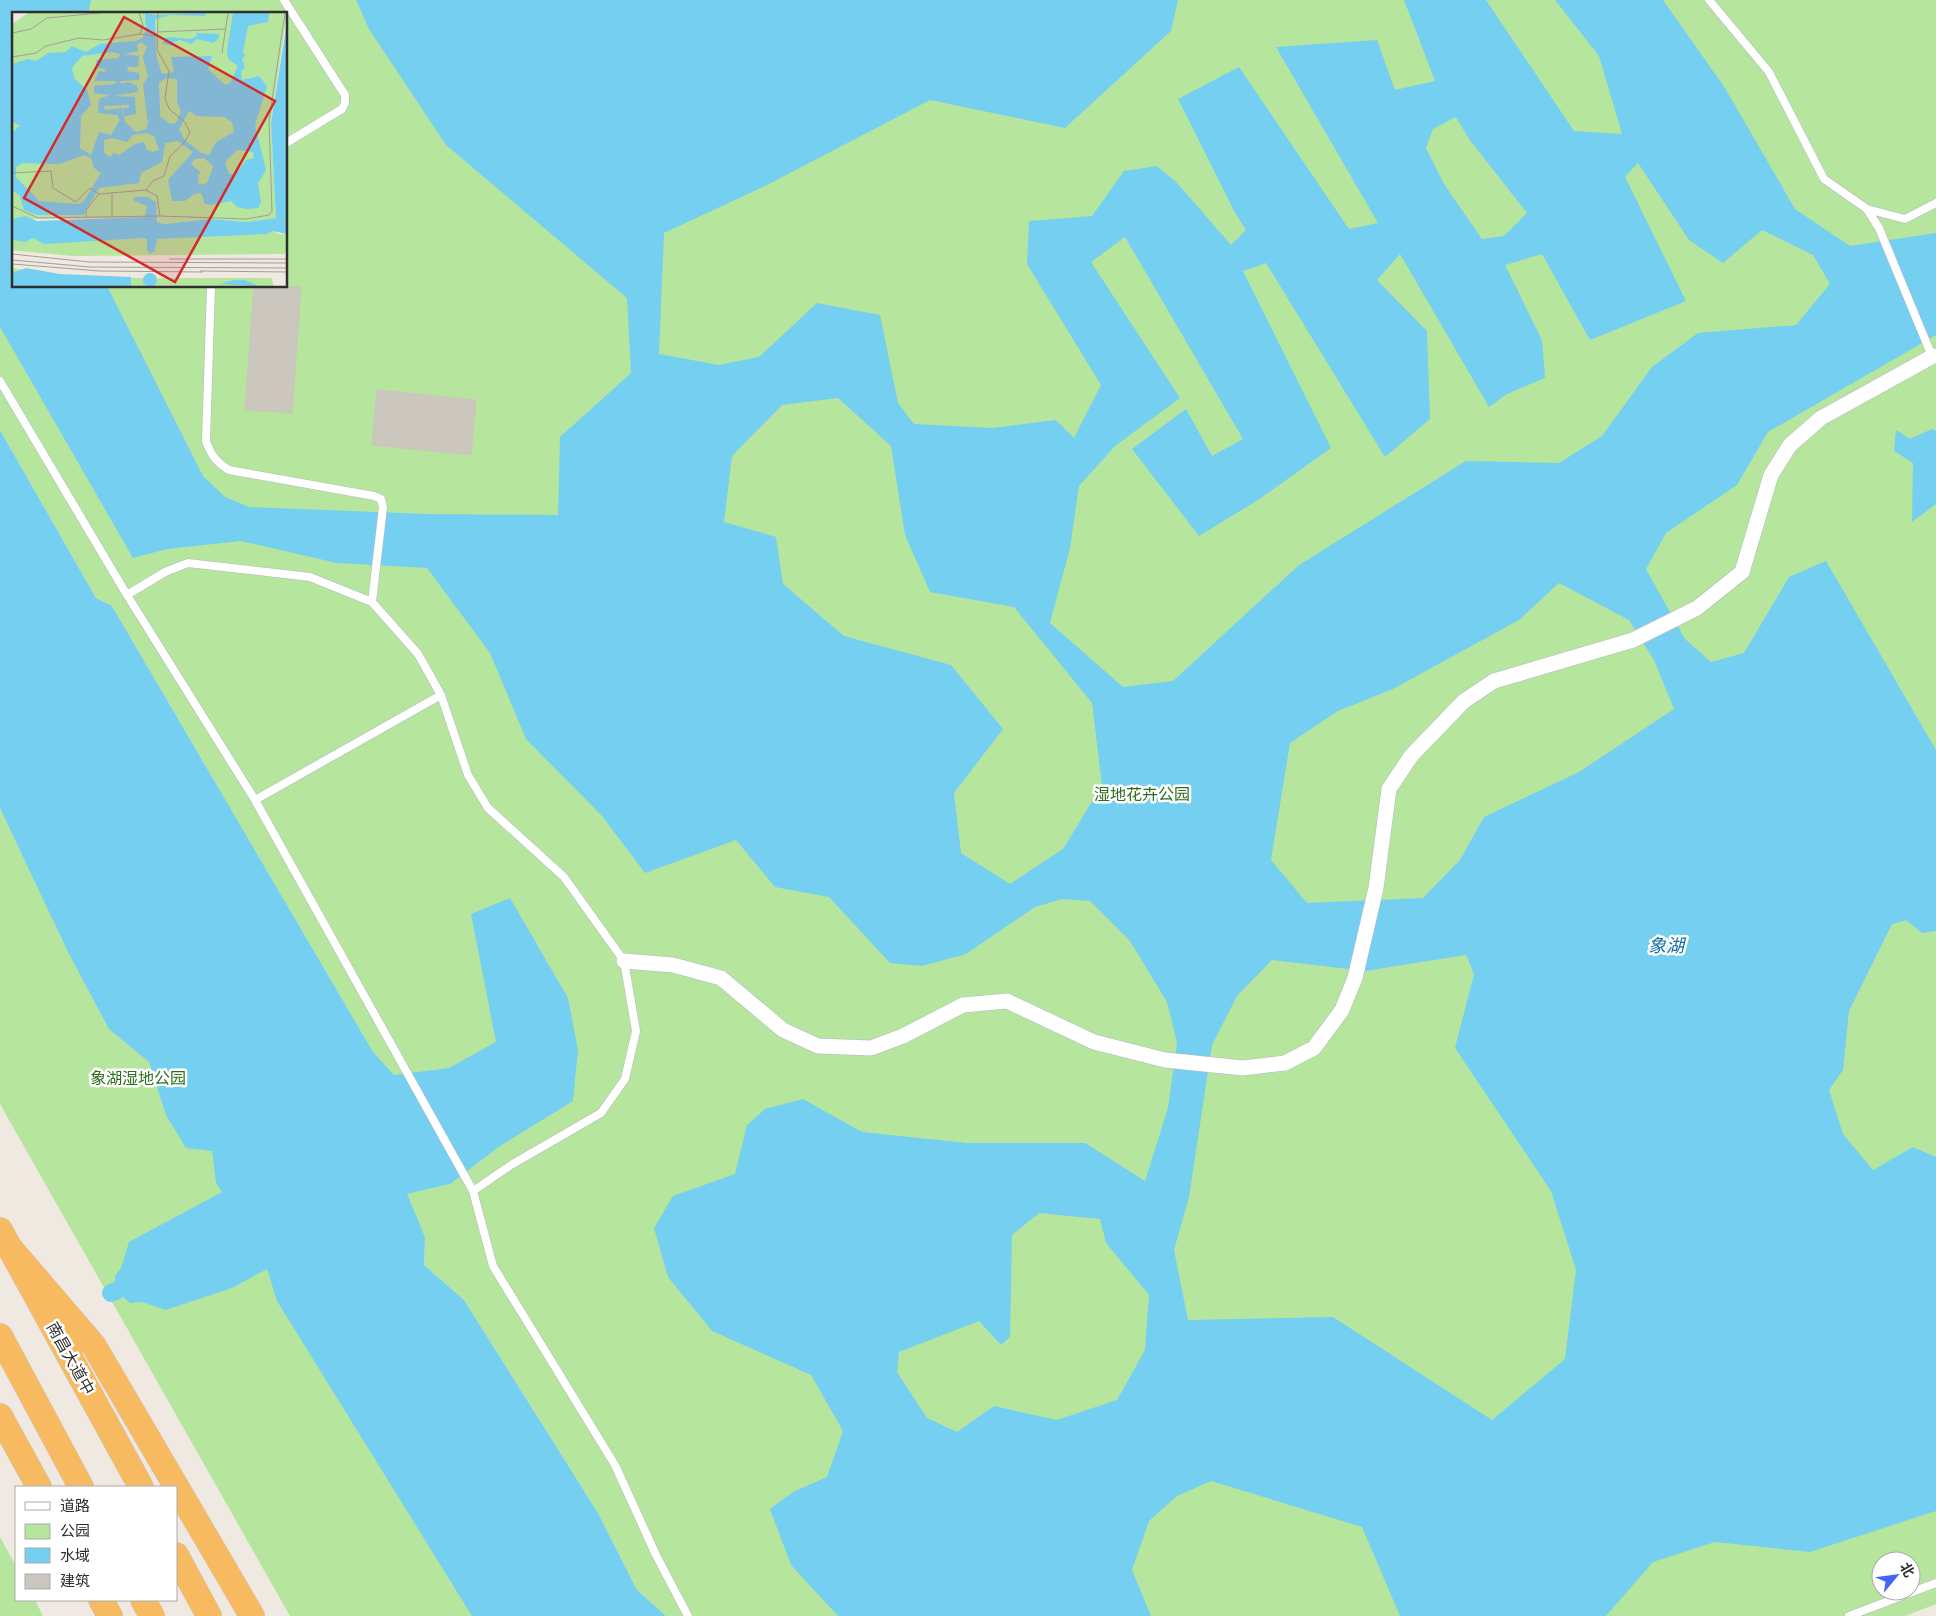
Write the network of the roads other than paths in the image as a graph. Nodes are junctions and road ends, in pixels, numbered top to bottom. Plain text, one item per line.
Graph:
1 (284, 0) edge
2 (1709, 0) edge
3 (288, 142) edge
4 (1936, 203) edge
5 (1867, 209) junction
6 (211, 288) edge
7 (1933, 353) edge
8 (0, 380) edge
9 (128, 595) junction
10 (372, 602) junction
11 (441, 695) junction
12 (255, 800) junction
13 (624, 961) junction
14 (473, 1191) junction
15 (5, 1239) edge
16 (0, 1337) edge
17 (0, 1416) edge
18 (38, 1486) edge
19 (68, 1486) edge
20 (80, 1486) edge
21 (140, 1486) edge
22 (176, 1486) edge
23 (178, 1490) edge
24 (178, 1559) edge
25 (1936, 1583) edge
26 (102, 1601) edge
27 (119, 1601) edge
28 (143, 1601) edge
29 (110, 1616) edge
30 (126, 1616) edge
31 (152, 1616) edge
32 (208, 1616) edge
33 (252, 1616) edge
34 (688, 1616) edge
35 (1849, 1616) edge

1 - 3 lane
2 - 5 lane
4 - 5 lane
5 - 7 lane
6 - 10 lane
7 - 13 street
8 - 9 lane
9 - 10 lane
9 - 12 lane
10 - 11 lane
11 - 12 lane
11 - 13 lane
12 - 14 lane
13 - 14 lane
14 - 34 lane
15 - 21 highway, 南昌大道中
15 - 22 highway
16 - 19 highway
16 - 20 highway
17 - 18 highway
23 - 33 highway
24 - 32 highway
25 - 35 lane
26 - 29 highway
27 - 30 highway
28 - 31 highway

